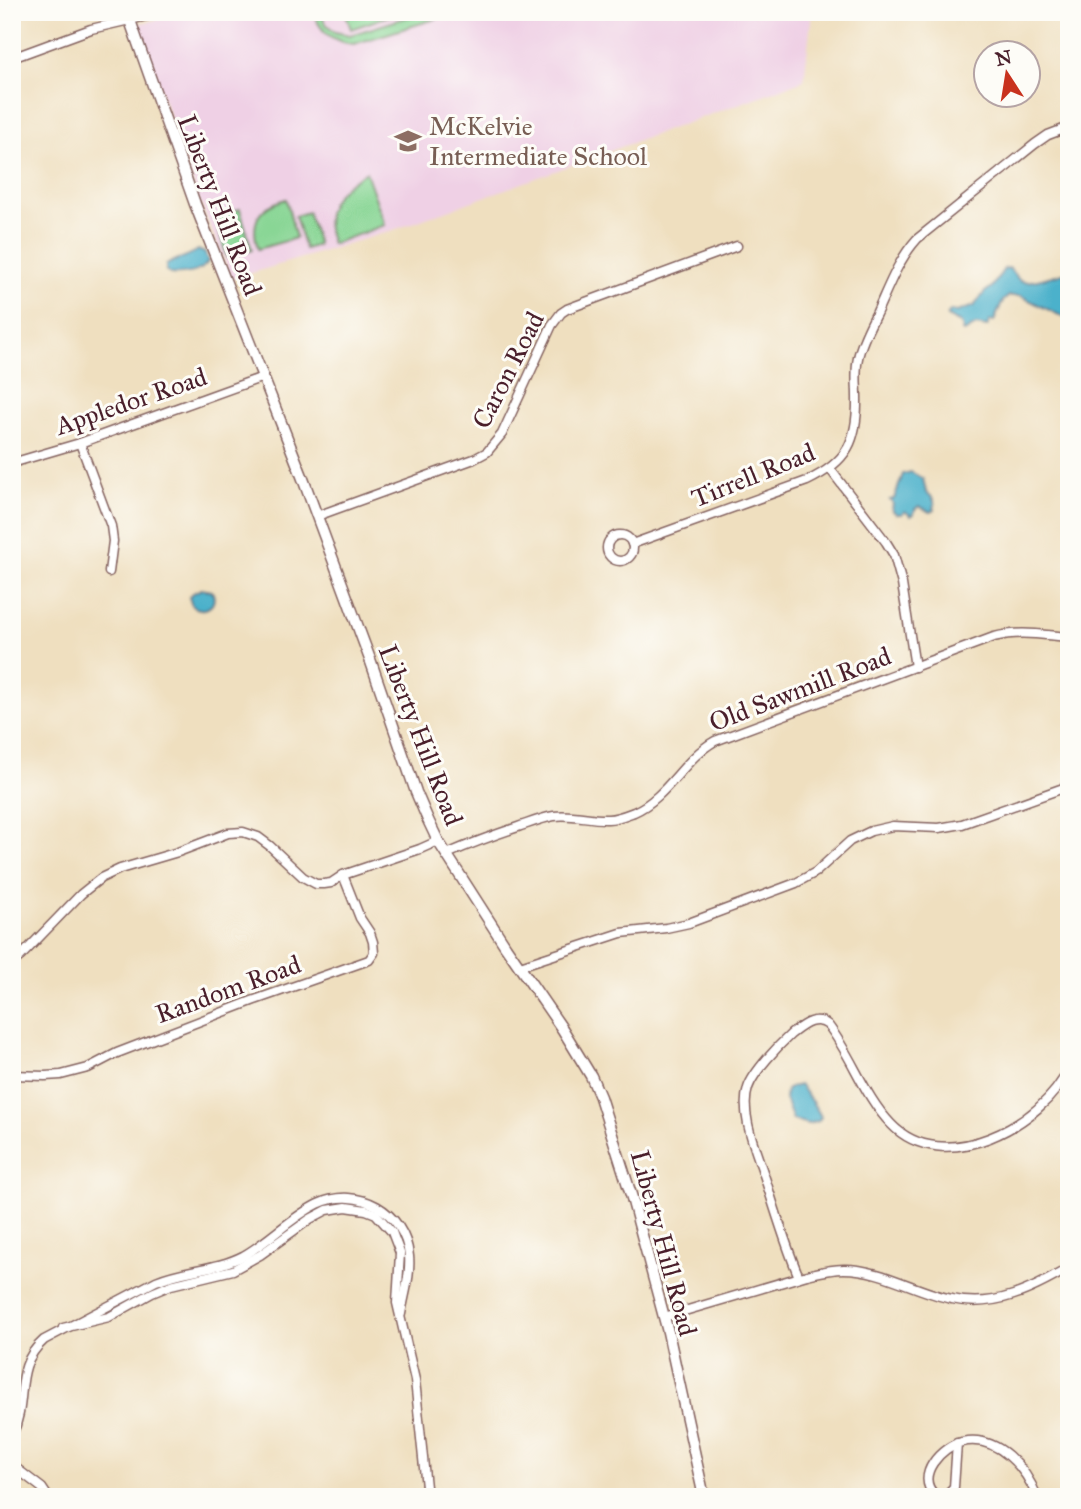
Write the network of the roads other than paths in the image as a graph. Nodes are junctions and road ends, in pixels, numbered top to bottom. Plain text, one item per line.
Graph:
1 (164, 12) edge
2 (128, 16) edge
3 (12, 58) edge
4 (1069, 127) edge
5 (737, 246) dead end
6 (263, 377) junction
7 (80, 443) junction
8 (12, 463) edge
9 (830, 470) junction
10 (317, 516) junction
11 (632, 544) dead end
12 (109, 572) dead end
13 (1069, 638) edge
14 (915, 667) junction
15 (1069, 786) edge
16 (438, 841) junction
17 (447, 854) junction
18 (343, 875) junction
19 (12, 963) edge
20 (520, 966) junction
21 (1069, 1068) edge
22 (12, 1075) edge
23 (1069, 1268) edge
24 (799, 1277) junction
25 (664, 1317) junction
26 (12, 1435) edge
27 (957, 1443) junction
28 (12, 1465) edge
29 (48, 1497) edge
30 (427, 1497) edge
31 (704, 1497) edge
32 (1037, 1497) edge

1 - 2 street
2 - 3 street
2 - 6 street, Liberty Hill Road
4 - 9 street, Tirrell Road
5 - 10 street, Caron Road
6 - 7 street, Appledor Road
6 - 10 street, Liberty Hill Road
7 - 8 street, Appledor Road
7 - 12 street
9 - 11 street, Tirrell Road
9 - 14 street
10 - 16 street, Liberty Hill Road
13 - 14 street, Old Sawmill Road
14 - 17 street, Old Sawmill Road
15 - 20 street
16 - 17 street, Liberty Hill Road
16 - 18 street
17 - 20 street, Liberty Hill Road
18 - 19 street
18 - 22 street, Random Road
20 - 25 street, Liberty Hill Road
21 - 24 street
23 - 24 street
24 - 25 street
25 - 31 street, Liberty Hill Road
26 - 30 street
27 - 27 street
27 - 32 street
28 - 29 street

